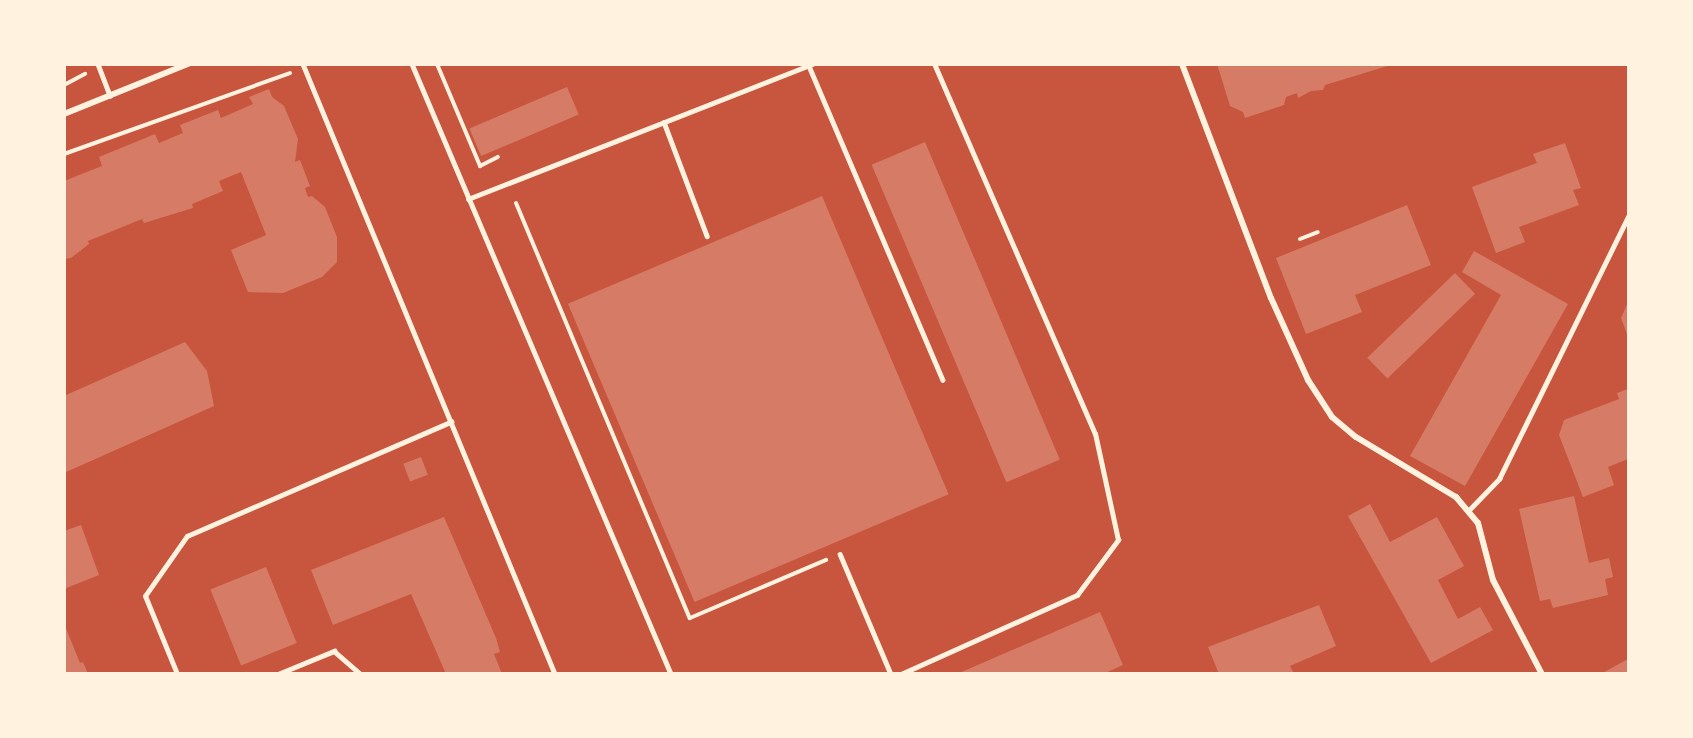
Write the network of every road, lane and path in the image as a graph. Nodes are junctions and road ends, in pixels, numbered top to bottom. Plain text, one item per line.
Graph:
1 (98, 64) edge
2 (188, 64) edge
3 (412, 64) edge
4 (437, 64) edge
5 (934, 64) edge
6 (1182, 64) edge
7 (810, 65) edge
8 (303, 66) edge
9 (110, 96) junction
10 (64, 114) edge
11 (664, 122) junction
12 (64, 154) edge
13 (498, 157) dead end
14 (468, 199) junction
15 (516, 203) dead end
16 (1629, 217) edge
17 (1318, 232) dead end
18 (707, 236) dead end
19 (1300, 239) dead end
20 (943, 380) dead end
21 (451, 422) junction
22 (1468, 512) junction
23 (840, 554) joint
24 (177, 674) edge
25 (278, 674) edge
26 (360, 674) edge
27 (555, 674) edge
28 (670, 674) edge
29 (891, 674) edge
30 (901, 674) edge
31 (1542, 674) edge

1 - 9 lane
2 - 9 street
3 - 14 lane
4 - 13 path
5 - 30 lane
6 - 22 street
7 - 11 lane
7 - 20 lane
8 - 12 path
8 - 21 lane
9 - 10 street
11 - 14 lane
11 - 18 lane
14 - 28 lane
15 - 23 path
16 - 22 lane
17 - 19 path
21 - 24 lane
21 - 27 lane
22 - 31 street
23 - 29 lane
25 - 26 lane

